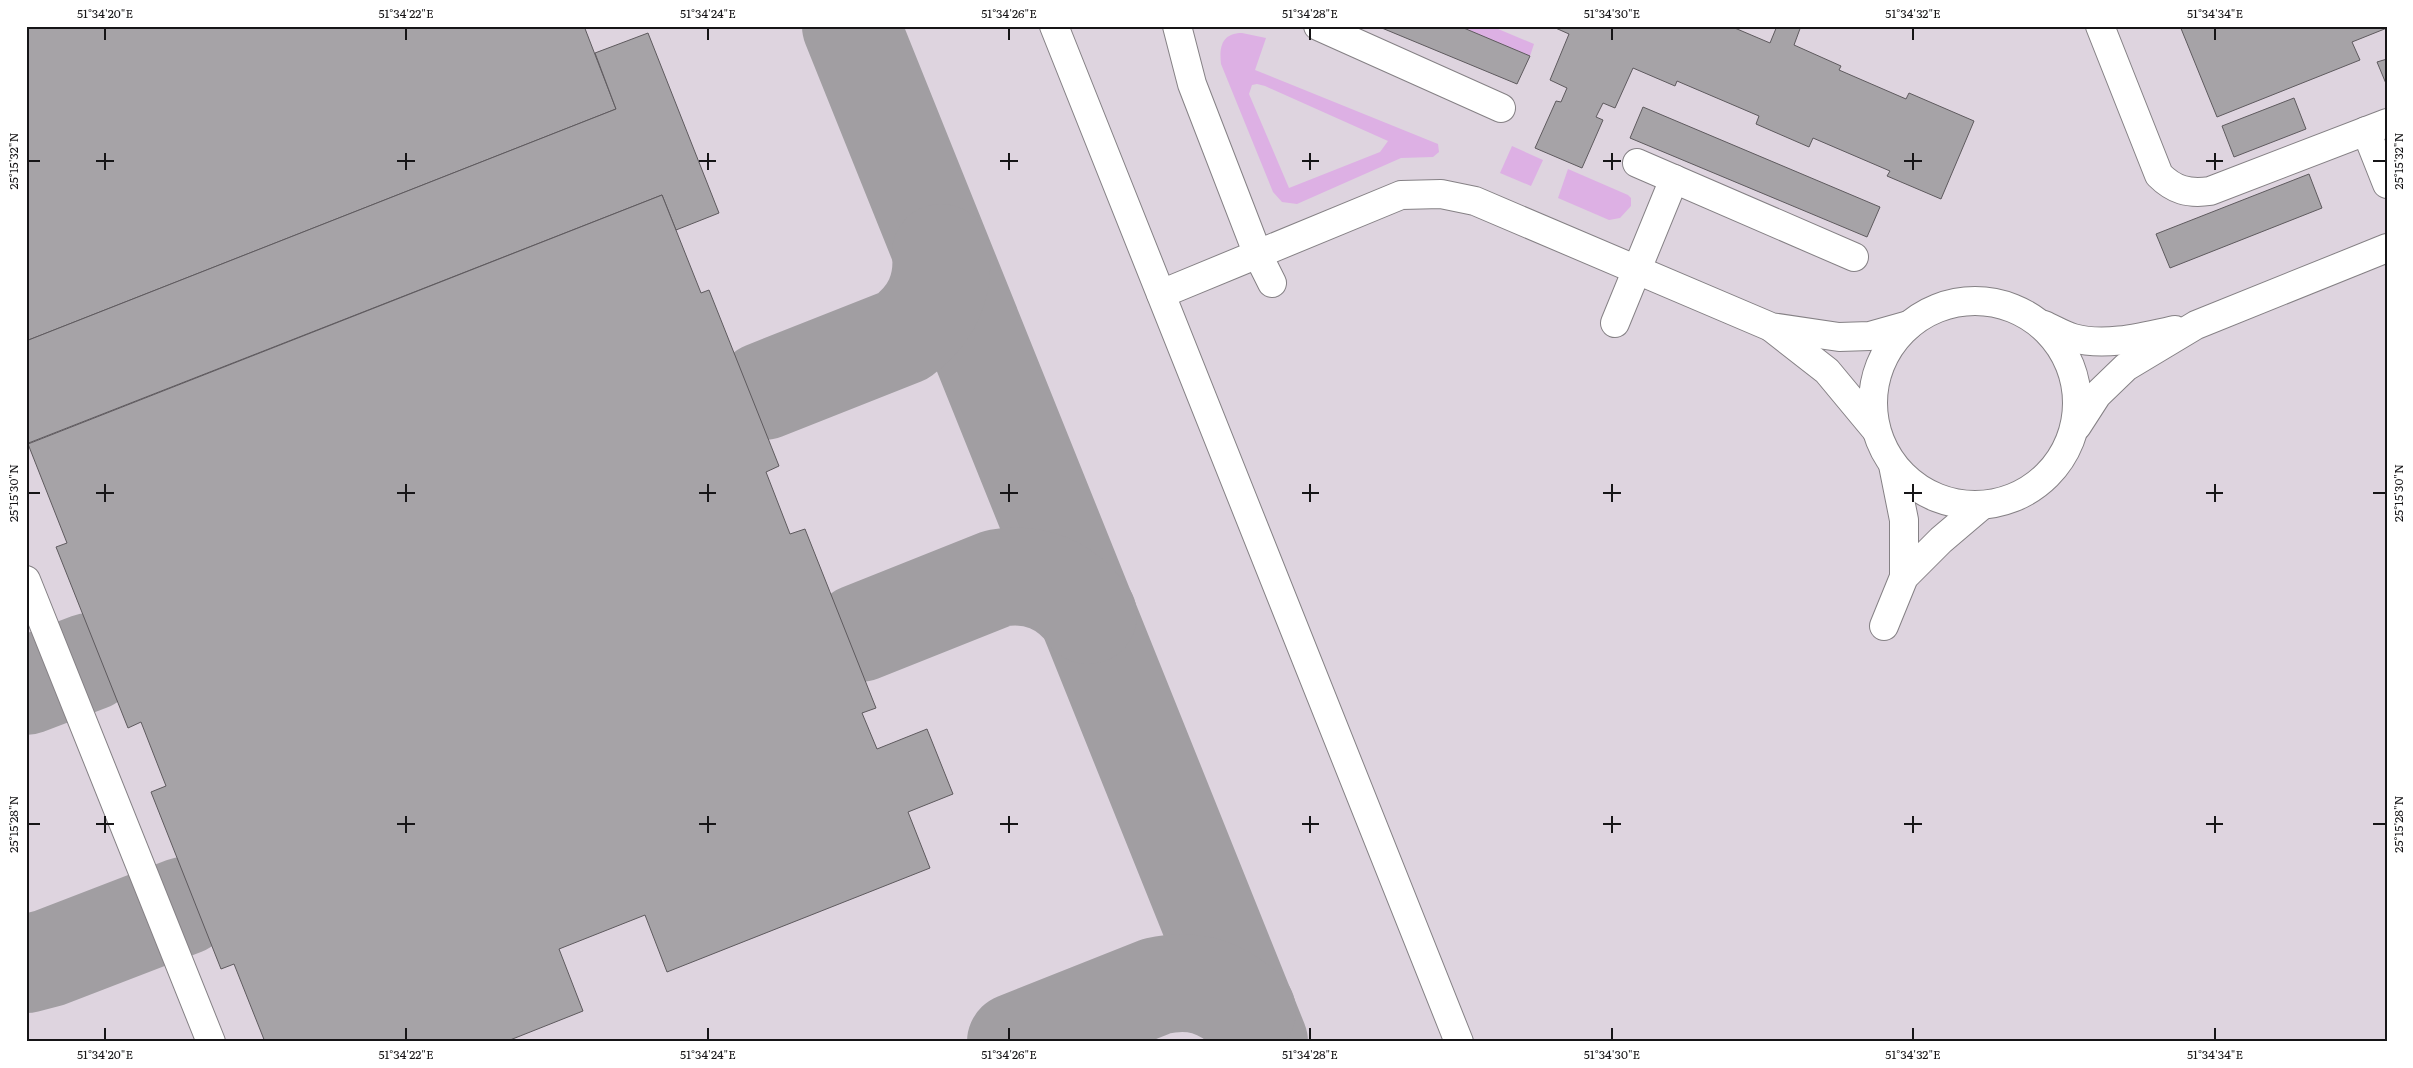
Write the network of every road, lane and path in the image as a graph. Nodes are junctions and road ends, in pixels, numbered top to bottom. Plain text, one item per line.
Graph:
1 (1054, 26) edge
2 (1177, 26) edge
3 (1318, 26) edge
4 (2100, 26) edge
5 (1501, 108) dead end
6 (2377, 127) edge
7 (1637, 163) dead end
8 (1674, 179) junction
9 (2387, 184) edge
10 (2387, 248) edge
11 (1258, 255) junction
12 (1854, 257) dead end
13 (1637, 269) junction
14 (1272, 282) dead end
15 (1161, 294) junction
16 (1615, 323) dead end
17 (2040, 324) junction
18 (1909, 325) junction
19 (2196, 326) junction
20 (1771, 327) junction
21 (2076, 427) junction
22 (1876, 430) junction
23 (1893, 465) junction
24 (1981, 506) junction
25 (1904, 577) junction
26 (26, 580) edge
27 (1884, 626) dead end
28 (211, 1042) edge
29 (1459, 1042) edge

1 - 15 lane
2 - 11 lane
3 - 5 lane
4 - 6 lane
6 - 9 lane
7 - 8 lane
8 - 12 lane
8 - 13 lane
10 - 19 lane
11 - 13 lane
11 - 14 lane
11 - 15 lane
13 - 16 lane
13 - 20 lane
15 - 29 lane
17 - 18 lane
17 - 19 lane
17 - 21 lane
18 - 20 lane
18 - 22 lane
19 - 21 lane
20 - 22 lane
21 - 24 lane
22 - 23 lane
23 - 24 lane
23 - 25 lane
24 - 25 lane
25 - 27 lane
26 - 28 lane

